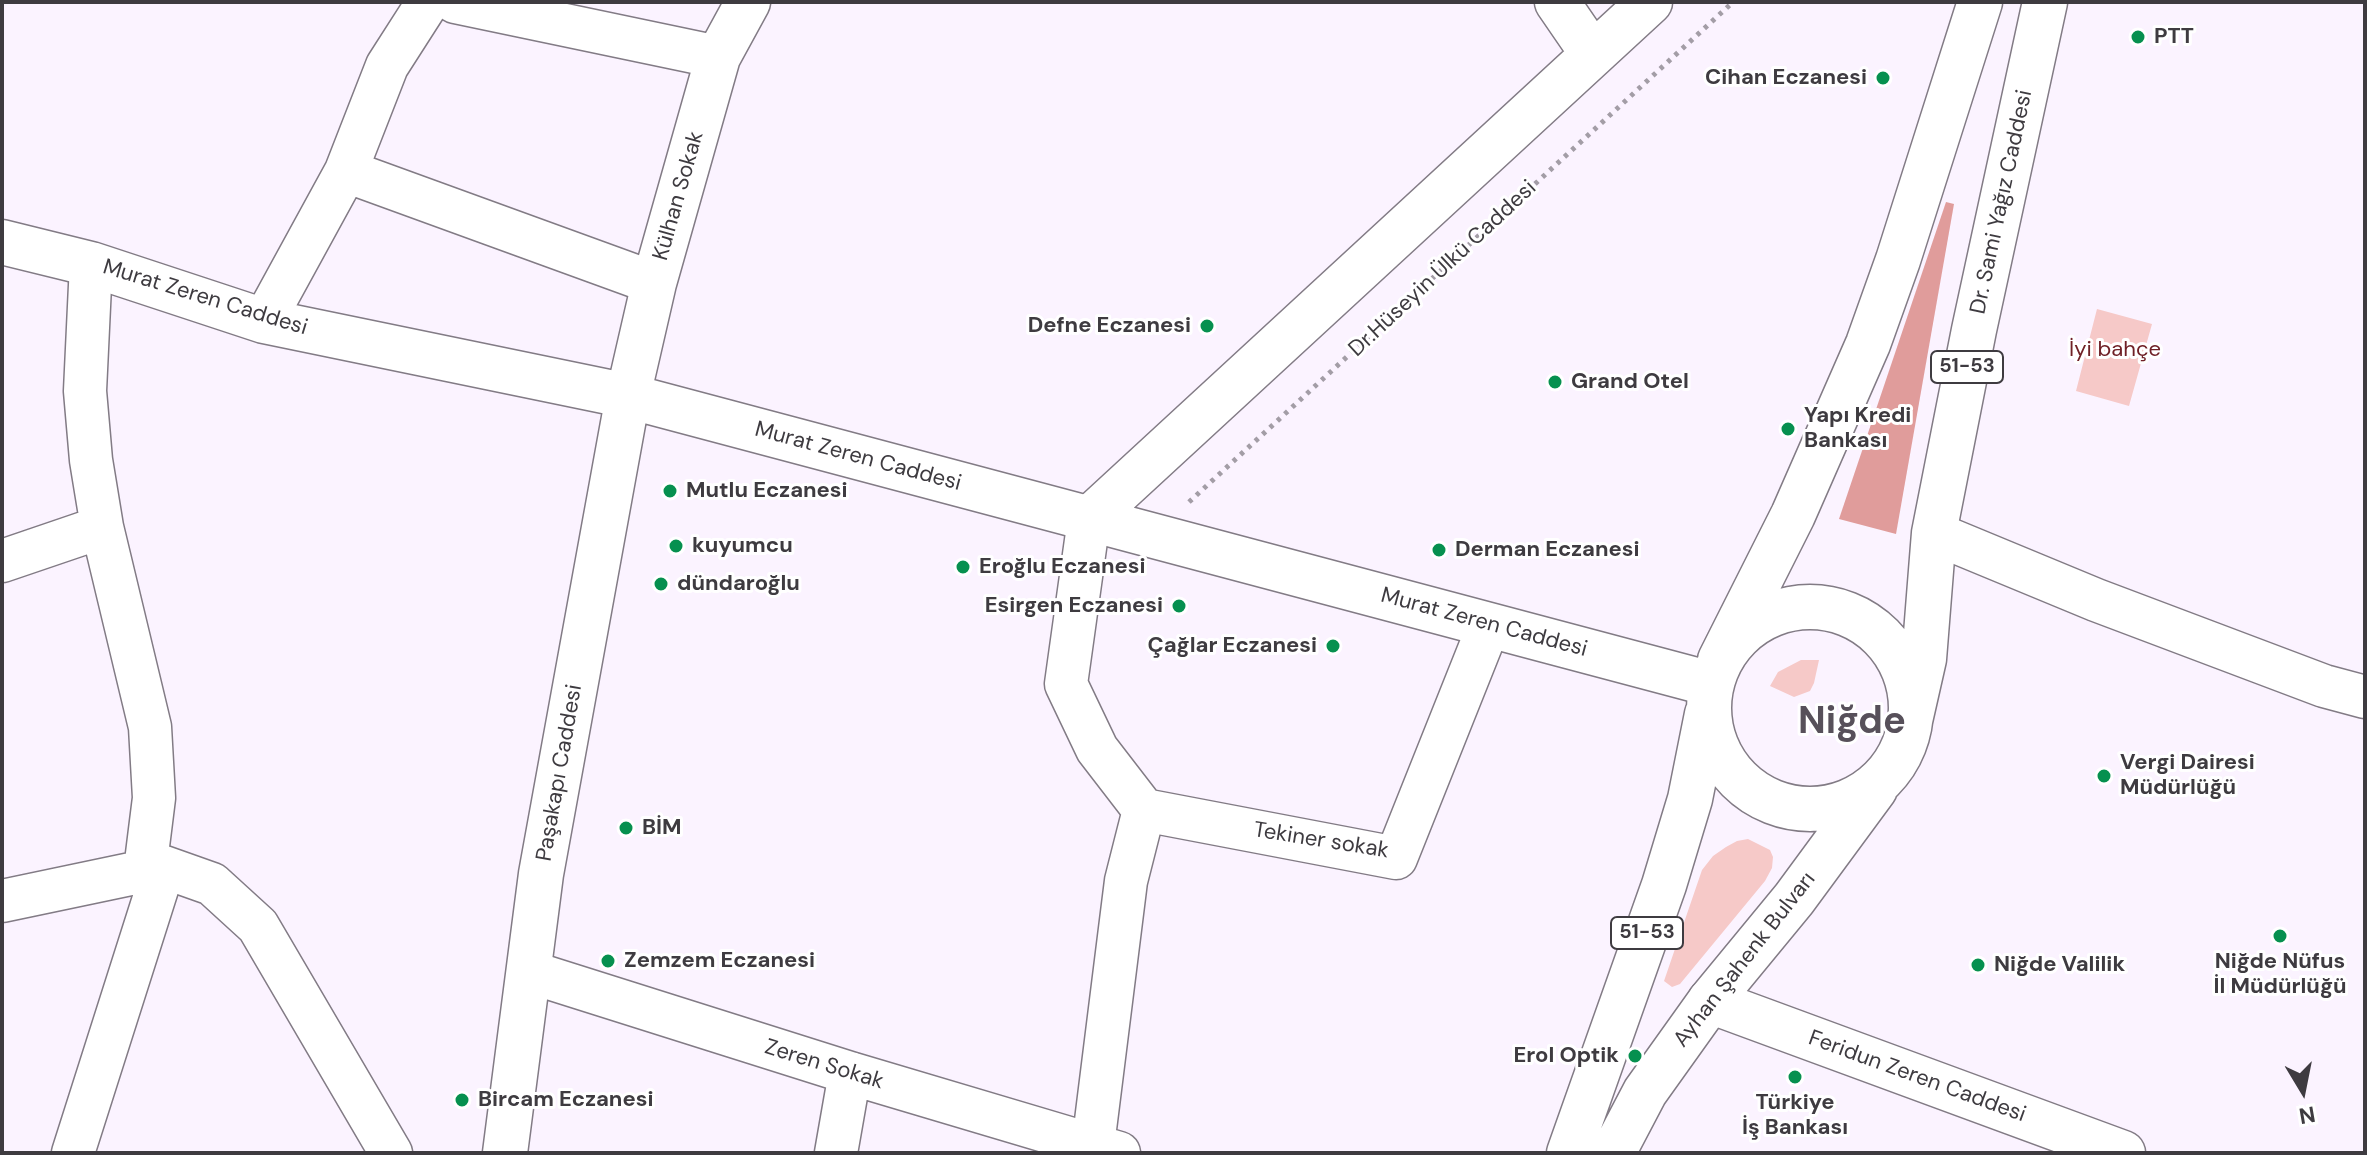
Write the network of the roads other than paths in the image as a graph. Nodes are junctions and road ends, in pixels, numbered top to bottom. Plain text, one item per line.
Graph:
1 (428, 2) edge
2 (455, 2) edge
3 (748, 2) edge
4 (1557, 2) edge
5 (1650, 2) edge
6 (1980, 2) edge
7 (2045, 2) edge
8 (1592, 53) junction
9 (718, 57) junction
10 (346, 171) junction
11 (2, 242) edge
12 (91, 264) junction
13 (654, 283) junction
14 (264, 321) junction
15 (628, 396) junction
16 (1089, 519) junction
17 (102, 527) junction
18 (1934, 533) junction
19 (2, 561) edge
20 (1489, 625) junction
21 (1713, 684) junction
22 (2365, 697) edge
23 (1907, 734) junction
24 (1887, 773) junction
25 (1144, 810) junction
26 (155, 868) junction
27 (2, 901) edge
28 (530, 972) junction
29 (1710, 1001) junction
30 (850, 1073) junction
31 (1102, 1150) edge
32 (73, 1153) edge
33 (391, 1153) edge
34 (505, 1153) edge
35 (836, 1153) edge
36 (1569, 1153) edge
37 (1613, 1153) edge
38 (2123, 1153) edge

1 - 10 street
2 - 9 street
3 - 9 street, Külhan Sokak
4 - 8 street
5 - 8 street
6 - 21 street, 51-53
7 - 18 street, Dr. Sami Yağız Caddesi / 51-53
8 - 16 street
9 - 13 street, Külhan Sokak
10 - 13 street
10 - 14 street
11 - 12 street, Murat Zeren Caddesi
12 - 14 street, Murat Zeren Caddesi
12 - 17 street
13 - 15 street, Külhan Sokak
14 - 15 street, Murat Zeren Caddesi
15 - 16 street, Murat Zeren Caddesi
15 - 28 street, Paşakapı Caddesi
16 - 20 street, Murat Zeren Caddesi
16 - 25 street
17 - 19 street
17 - 26 street
18 - 22 street
18 - 23 street, Dr. Sami Yağız Caddesi / 51-53
20 - 21 street, Murat Zeren Caddesi
20 - 25 street, Tekiner sokak
21 - 23 street
21 - 24 street
21 - 36 street, 51-53
23 - 24 street
24 - 29 street, Ayhan Şahenk Bulvarı
25 - 31 street
26 - 27 street
26 - 32 street
26 - 33 street
28 - 30 street, Zeren Sokak
28 - 34 street, Paşakapı Caddesi
29 - 37 street, Ayhan Şahenk Bulvarı
29 - 38 street, Feridun Zeren Caddesi
30 - 31 street, Zeren Sokak
30 - 35 street

